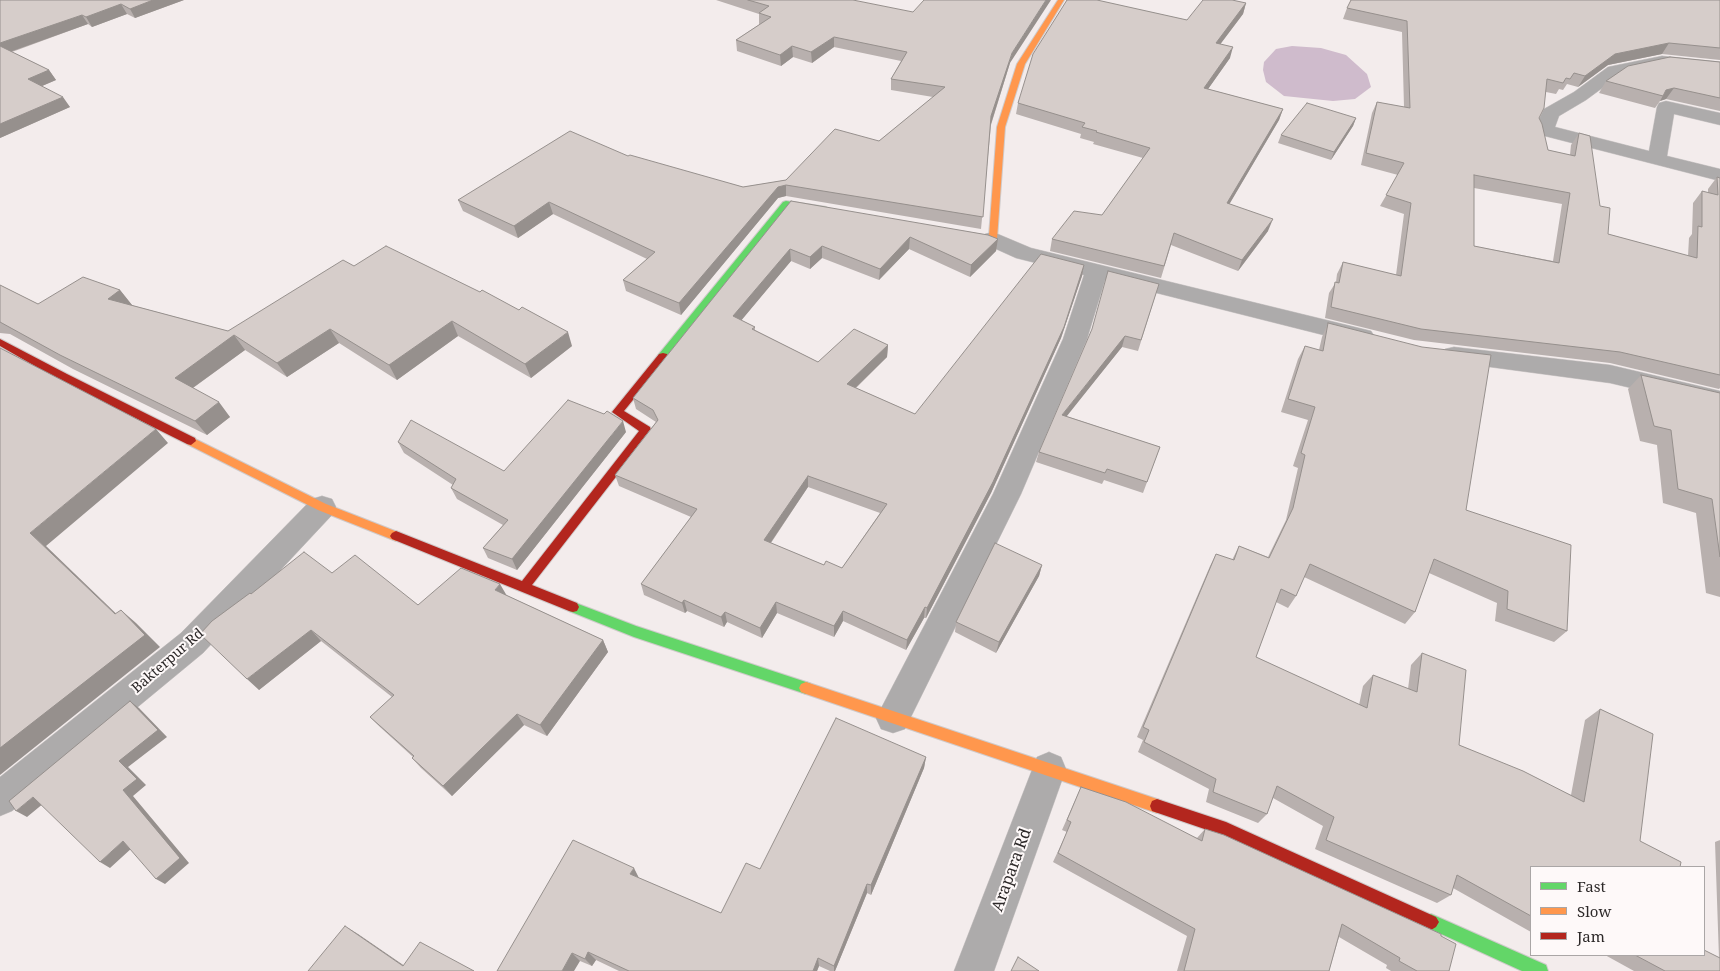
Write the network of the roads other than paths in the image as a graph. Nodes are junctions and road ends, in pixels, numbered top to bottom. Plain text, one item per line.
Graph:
1 (1061, 0) edge
2 (1720, 67) edge
3 (1720, 119) edge
4 (1657, 159) junction
5 (1720, 175) edge
6 (842, 213) edge
7 (946, 231) edge
8 (993, 239) junction
9 (1096, 271) junction
10 (0, 342) edge
11 (1385, 343) edge
12 (1434, 352) edge
13 (1720, 400) edge
14 (322, 507) junction
15 (524, 587) junction
16 (893, 718) junction
17 (1050, 769) junction
18 (0, 799) edge
19 (974, 971) edge
20 (1540, 971) edge

1 - 8 street
2 - 4 street
3 - 4 street
4 - 5 street
6 - 15 street
7 - 8 street
8 - 9 street
9 - 11 street
9 - 16 street
10 - 14 street
12 - 13 street
14 - 15 street
14 - 18 street, Bakterpur Rd
15 - 16 street
16 - 17 street
17 - 19 street, Arapara Rd
17 - 20 street

